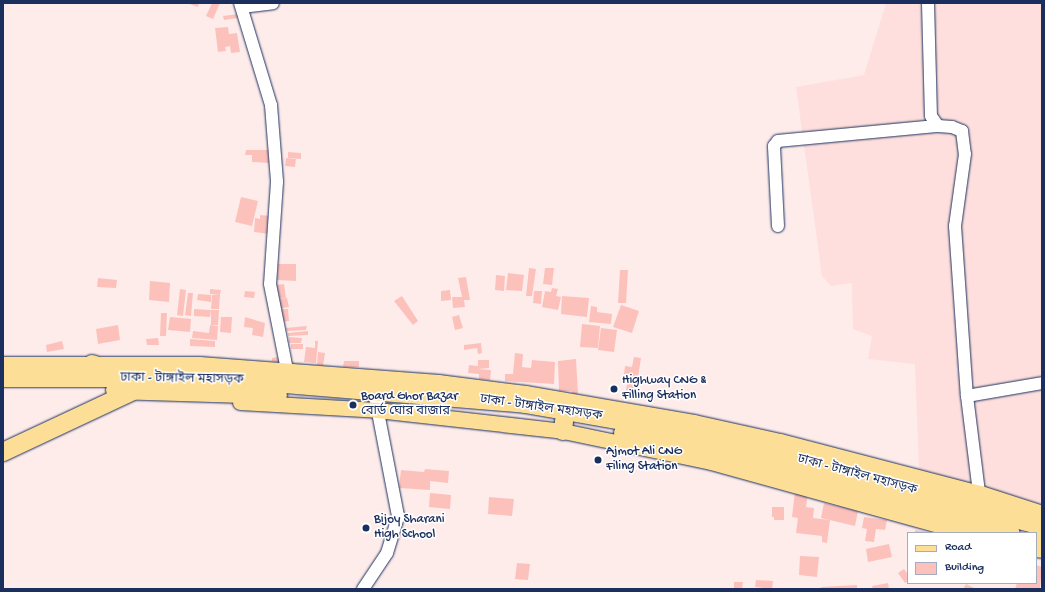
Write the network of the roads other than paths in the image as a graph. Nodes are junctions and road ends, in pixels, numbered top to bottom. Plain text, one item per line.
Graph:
1 (273, 3) edge
2 (928, 3) edge
3 (241, 5) edge
4 (938, 126) junction
5 (778, 226) dead end
6 (3, 364) edge
7 (92, 364) junction
8 (256, 368) junction
9 (286, 370) junction
10 (3, 378) edge
11 (212, 378) junction
12 (1042, 382) edge
13 (3, 388) edge
14 (130, 389) junction
15 (967, 396) junction
16 (525, 398) junction
17 (376, 406) junction
18 (3, 452) edge
19 (712, 457) junction
20 (980, 501) junction
21 (1042, 514) edge
22 (1042, 526) edge
23 (964, 532) edge
24 (1008, 532) edge
25 (363, 589) edge

1 - 3 street
2 - 4 street
3 - 9 street
4 - 5 street
4 - 15 street
6 - 7 main road
7 - 8 main road
7 - 14 highway
8 - 9 main road
8 - 11 highway
9 - 16 main road
10 - 14 highway, ঢাকা - টাঙ্গাইল মহাসড়ক
11 - 14 highway, ঢাকা - টাঙ্গাইল মহাসড়ক
11 - 16 highway, ঢাকা - টাঙ্গাইল মহাসড়ক
12 - 15 street
13 - 14 highway, ঢাকা - টাঙ্গাইল মহাসড়ক
14 - 17 highway, ঢাকা - টাঙ্গাইল মহাসড়ক
14 - 18 highway
15 - 20 street
16 - 20 highway, ঢাকা - টাঙ্গাইল মহাসড়ক
17 - 19 highway, ঢাকা - টাঙ্গাইল মহাসড়ক
17 - 25 street
19 - 23 main road
19 - 24 highway, ঢাকা - টাঙ্গাইল মহাসড়ক
20 - 21 main road
20 - 22 highway, ঢাকা - টাঙ্গাইল মহাসড়ক

